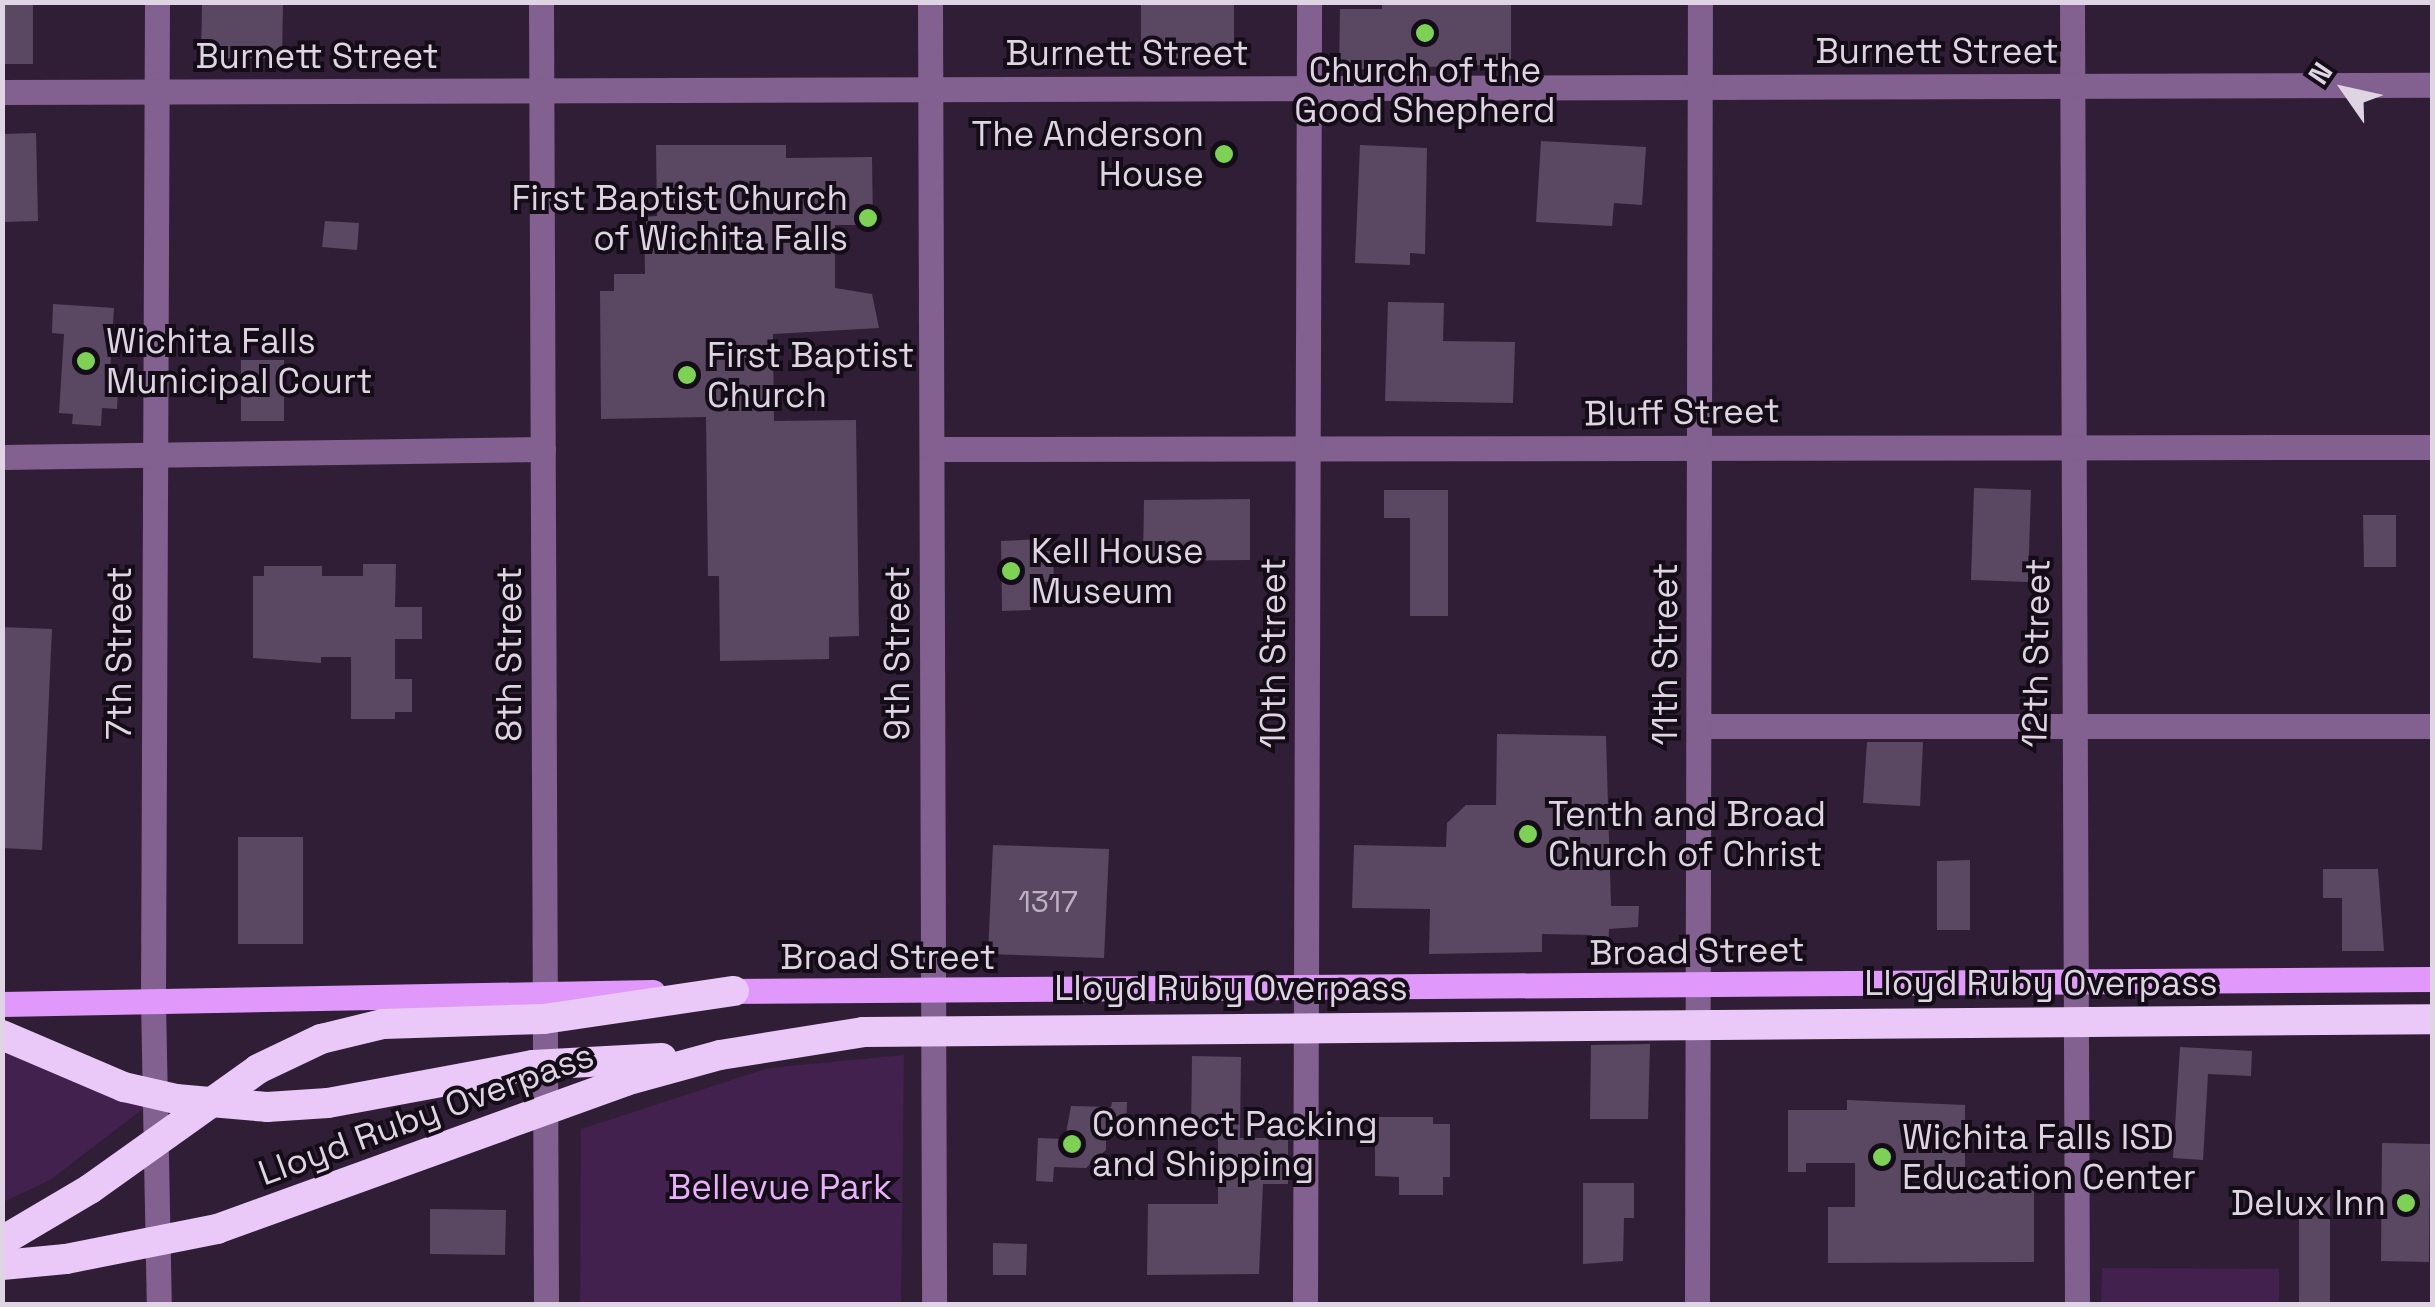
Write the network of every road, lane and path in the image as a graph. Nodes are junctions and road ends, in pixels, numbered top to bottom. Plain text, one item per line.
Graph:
1 (157, 2) edge
2 (542, 2) edge
3 (930, 2) edge
4 (1309, 2) edge
5 (1700, 2) edge
6 (2072, 2) edge
7 (2432, 85) edge
8 (2070, 86) junction
9 (1701, 87) junction
10 (1309, 88) junction
11 (930, 89) junction
12 (542, 90) junction
13 (158, 91) junction
14 (2, 92) edge
15 (1700, 444) junction
16 (2073, 446) junction
17 (1309, 447) junction
18 (2432, 447) edge
19 (543, 449) junction
20 (932, 449) junction
21 (155, 456) junction
22 (2, 457) edge
23 (1701, 726) junction
24 (2432, 726) edge
25 (2070, 729) junction
26 (2432, 979) edge
27 (2073, 983) junction
28 (1698, 986) junction
29 (1305, 990) junction
30 (734, 991) joint
31 (934, 993) junction
32 (153, 1001) junction
33 (2, 1004) edge
34 (544, 1006) junction
35 (2432, 1019) edge
36 (2, 1035) edge
37 (720, 1055) junction
38 (2, 1241) edge
39 (2, 1265) edge
40 (159, 1304) edge
41 (546, 1304) edge
42 (934, 1304) edge
43 (1305, 1304) edge
44 (1697, 1304) edge
45 (2076, 1304) edge

1 - 13 street, 7th Street
2 - 12 street, 8th Street
3 - 11 street, 9th Street
4 - 10 street, 10th Street
5 - 9 street, 11th Street
6 - 8 street, 12th Street
7 - 8 street, Burnett Street
8 - 9 street, Burnett Street
8 - 16 street, 12th Street
9 - 10 street, Burnett Street
9 - 15 street, 11th Street
10 - 11 street, Burnett Street
10 - 17 street, 10th Street
11 - 12 street, Burnett Street
11 - 20 street, 9th Street
12 - 13 street, Burnett Street
12 - 19 street, 8th Street
13 - 14 street, Burnett Street
13 - 21 street, 7th Street
15 - 16 street, Bluff Street
15 - 17 street, Bluff Street
15 - 23 street, 11th Street
16 - 18 street, Bluff Street
16 - 25 street, 12th Street
17 - 20 street, Bluff Street
17 - 29 street, 10th Street
19 - 21 street
19 - 34 street, 8th Street
20 - 31 street, 9th Street
21 - 22 street
21 - 32 street, 7th Street
23 - 25 street
23 - 28 street, 11th Street
24 - 25 street
25 - 27 street, 12th Street
26 - 27 main road, Broad Street
27 - 28 main road, Broad Street
27 - 45 street, 12th Street
28 - 29 main road, Broad Street
28 - 44 street, 11th Street
29 - 31 main road, Broad Street
29 - 43 street, 10th Street
30 - 31 main road, Broad Street
30 - 34 highway
31 - 42 street, 9th Street
32 - 33 main road
32 - 34 main road
32 - 40 street, 7th Street
34 - 38 highway, bridge
34 - 41 street, 8th Street
35 - 37 highway, Lloyd Ruby Overpass, bridge
36 - 37 highway, bridge
37 - 39 highway, Lloyd Ruby Overpass, bridge

